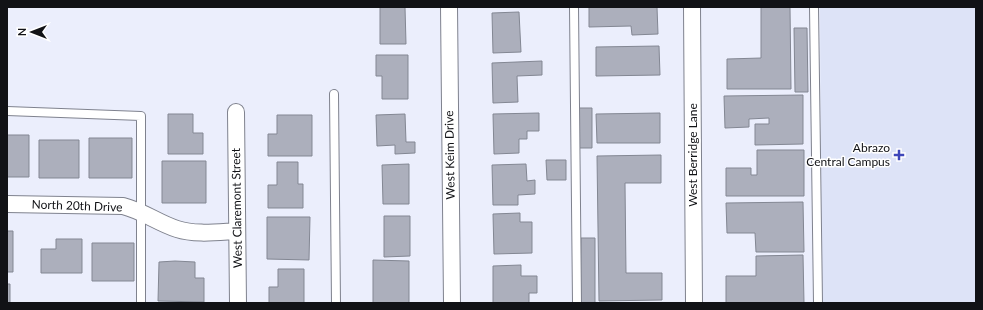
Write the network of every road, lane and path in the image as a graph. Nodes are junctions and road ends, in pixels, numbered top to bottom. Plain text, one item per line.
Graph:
1 (449, 7) edge
2 (574, 7) edge
3 (692, 7) edge
4 (814, 7) edge
5 (334, 94) dead end
6 (7, 111) edge
7 (236, 112) dead end
8 (7, 204) edge
9 (140, 210) junction
10 (237, 231) junction
11 (141, 303) edge
12 (238, 303) edge
13 (336, 303) edge
14 (452, 303) edge
15 (577, 303) edge
16 (694, 303) edge
17 (818, 303) edge

1 - 14 street, West Keim Drive
2 - 15 lane
3 - 16 street, West Berridge Lane
4 - 17 lane
5 - 13 lane
6 - 9 lane
7 - 10 street, West Claremont Street
8 - 9 street, North 20th Drive
9 - 10 street, North 20th Drive
9 - 11 lane
10 - 12 street, West Claremont Street

